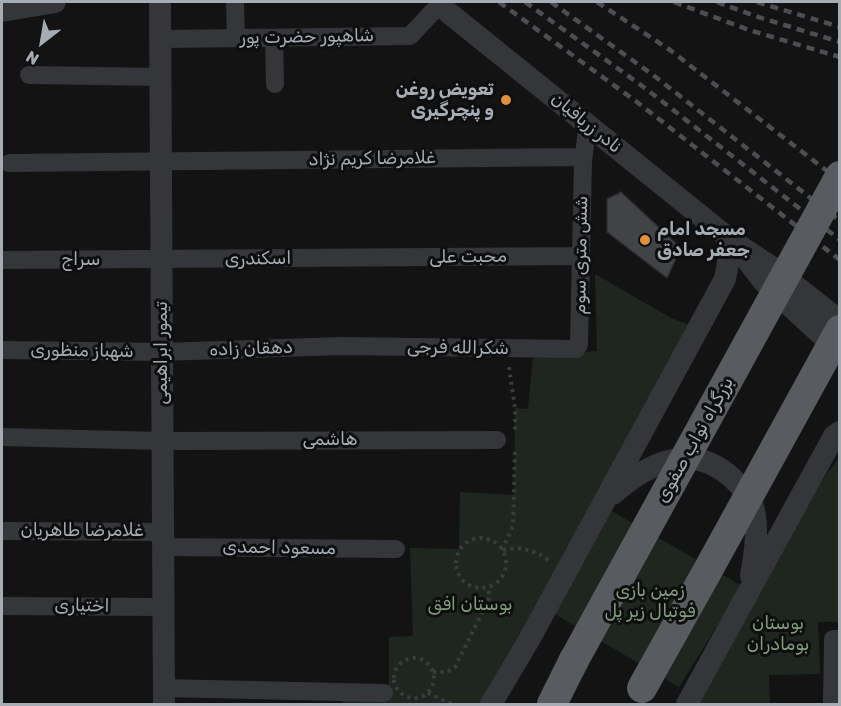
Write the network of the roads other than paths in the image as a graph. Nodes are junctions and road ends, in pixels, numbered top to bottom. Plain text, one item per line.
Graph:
1 (55, 2) edge
2 (160, 2) edge
3 (235, 2) edge
4 (432, 3) edge
5 (2, 11) edge
6 (236, 38) junction
7 (274, 38) junction
8 (162, 39) junction
9 (29, 75) dead end
10 (160, 77) junction
11 (275, 84) dead end
12 (588, 124) junction
13 (160, 161) junction
14 (582, 161) junction
15 (9, 163) dead end
16 (840, 176) edge
17 (732, 241) junction
18 (580, 255) junction
19 (355, 258) joint
20 (2, 260) edge
21 (161, 260) junction
22 (840, 321) edge
23 (840, 330) edge
24 (341, 346) joint
25 (576, 349) joint
26 (2, 350) edge
27 (162, 352) junction
28 (840, 352) edge
29 (838, 429) edge
30 (2, 437) edge
31 (497, 440) dead end
32 (162, 441) junction
33 (602, 503) junction
34 (2, 531) edge
35 (163, 539) junction
36 (396, 549) dead end
37 (750, 587) junction
38 (2, 606) edge
39 (163, 607) junction
40 (840, 639) edge
41 (384, 693) dead end
42 (164, 696) edge
43 (637, 696) edge
44 (491, 705) edge
45 (552, 705) edge
46 (687, 705) edge
47 (832, 705) edge

1 - 5 street
2 - 8 street, تیمور ابراهیمی
3 - 6 street
4 - 7 street, شاهپور حضرت پور
4 - 12 street, نادر زربافیان
6 - 7 street, شاهپور حضرت پور
6 - 8 street, شاهپور حضرت پور
7 - 11 street
8 - 10 street, تیمور ابراهیمی
9 - 10 street
10 - 13 street, تیمور ابراهیمی
12 - 14 street, شش متری سوم
12 - 17 street, نادر زربافیان
13 - 14 street, غلامرضا کریم نژاد
13 - 15 street, غلامرضا کریم نژاد
13 - 21 street, تیمور ابراهیمی
14 - 18 street, شش متری سوم
16 - 45 highway, بزرگراه نواب صفوی, bridge
17 - 22 street
17 - 28 street
17 - 33 street
18 - 19 street, محبت علی
18 - 25 street, شش متری سوم
19 - 21 street, اسکندری
20 - 21 street, سراج
21 - 27 street, تیمور ابراهیمی
23 - 43 highway, bridge
24 - 25 street, شکرالله فرجی
24 - 27 street, دهقان زاده
26 - 27 street, شهباز منظوری
27 - 32 street, تیمور ابراهیمی
29 - 37 street
30 - 32 street, هاشمی
31 - 32 street, هاشمی
32 - 35 street, تیمور ابراهیمی
33 - 37 street
33 - 44 street
34 - 35 street, غلامرضا طاهریان
35 - 36 street, مسعود احمدی
35 - 39 street, تیمور ابراهیمی
37 - 46 street
38 - 39 street, اختیاری
39 - 42 street, تیمور ابراهیمی
40 - 47 street
41 - 42 street

